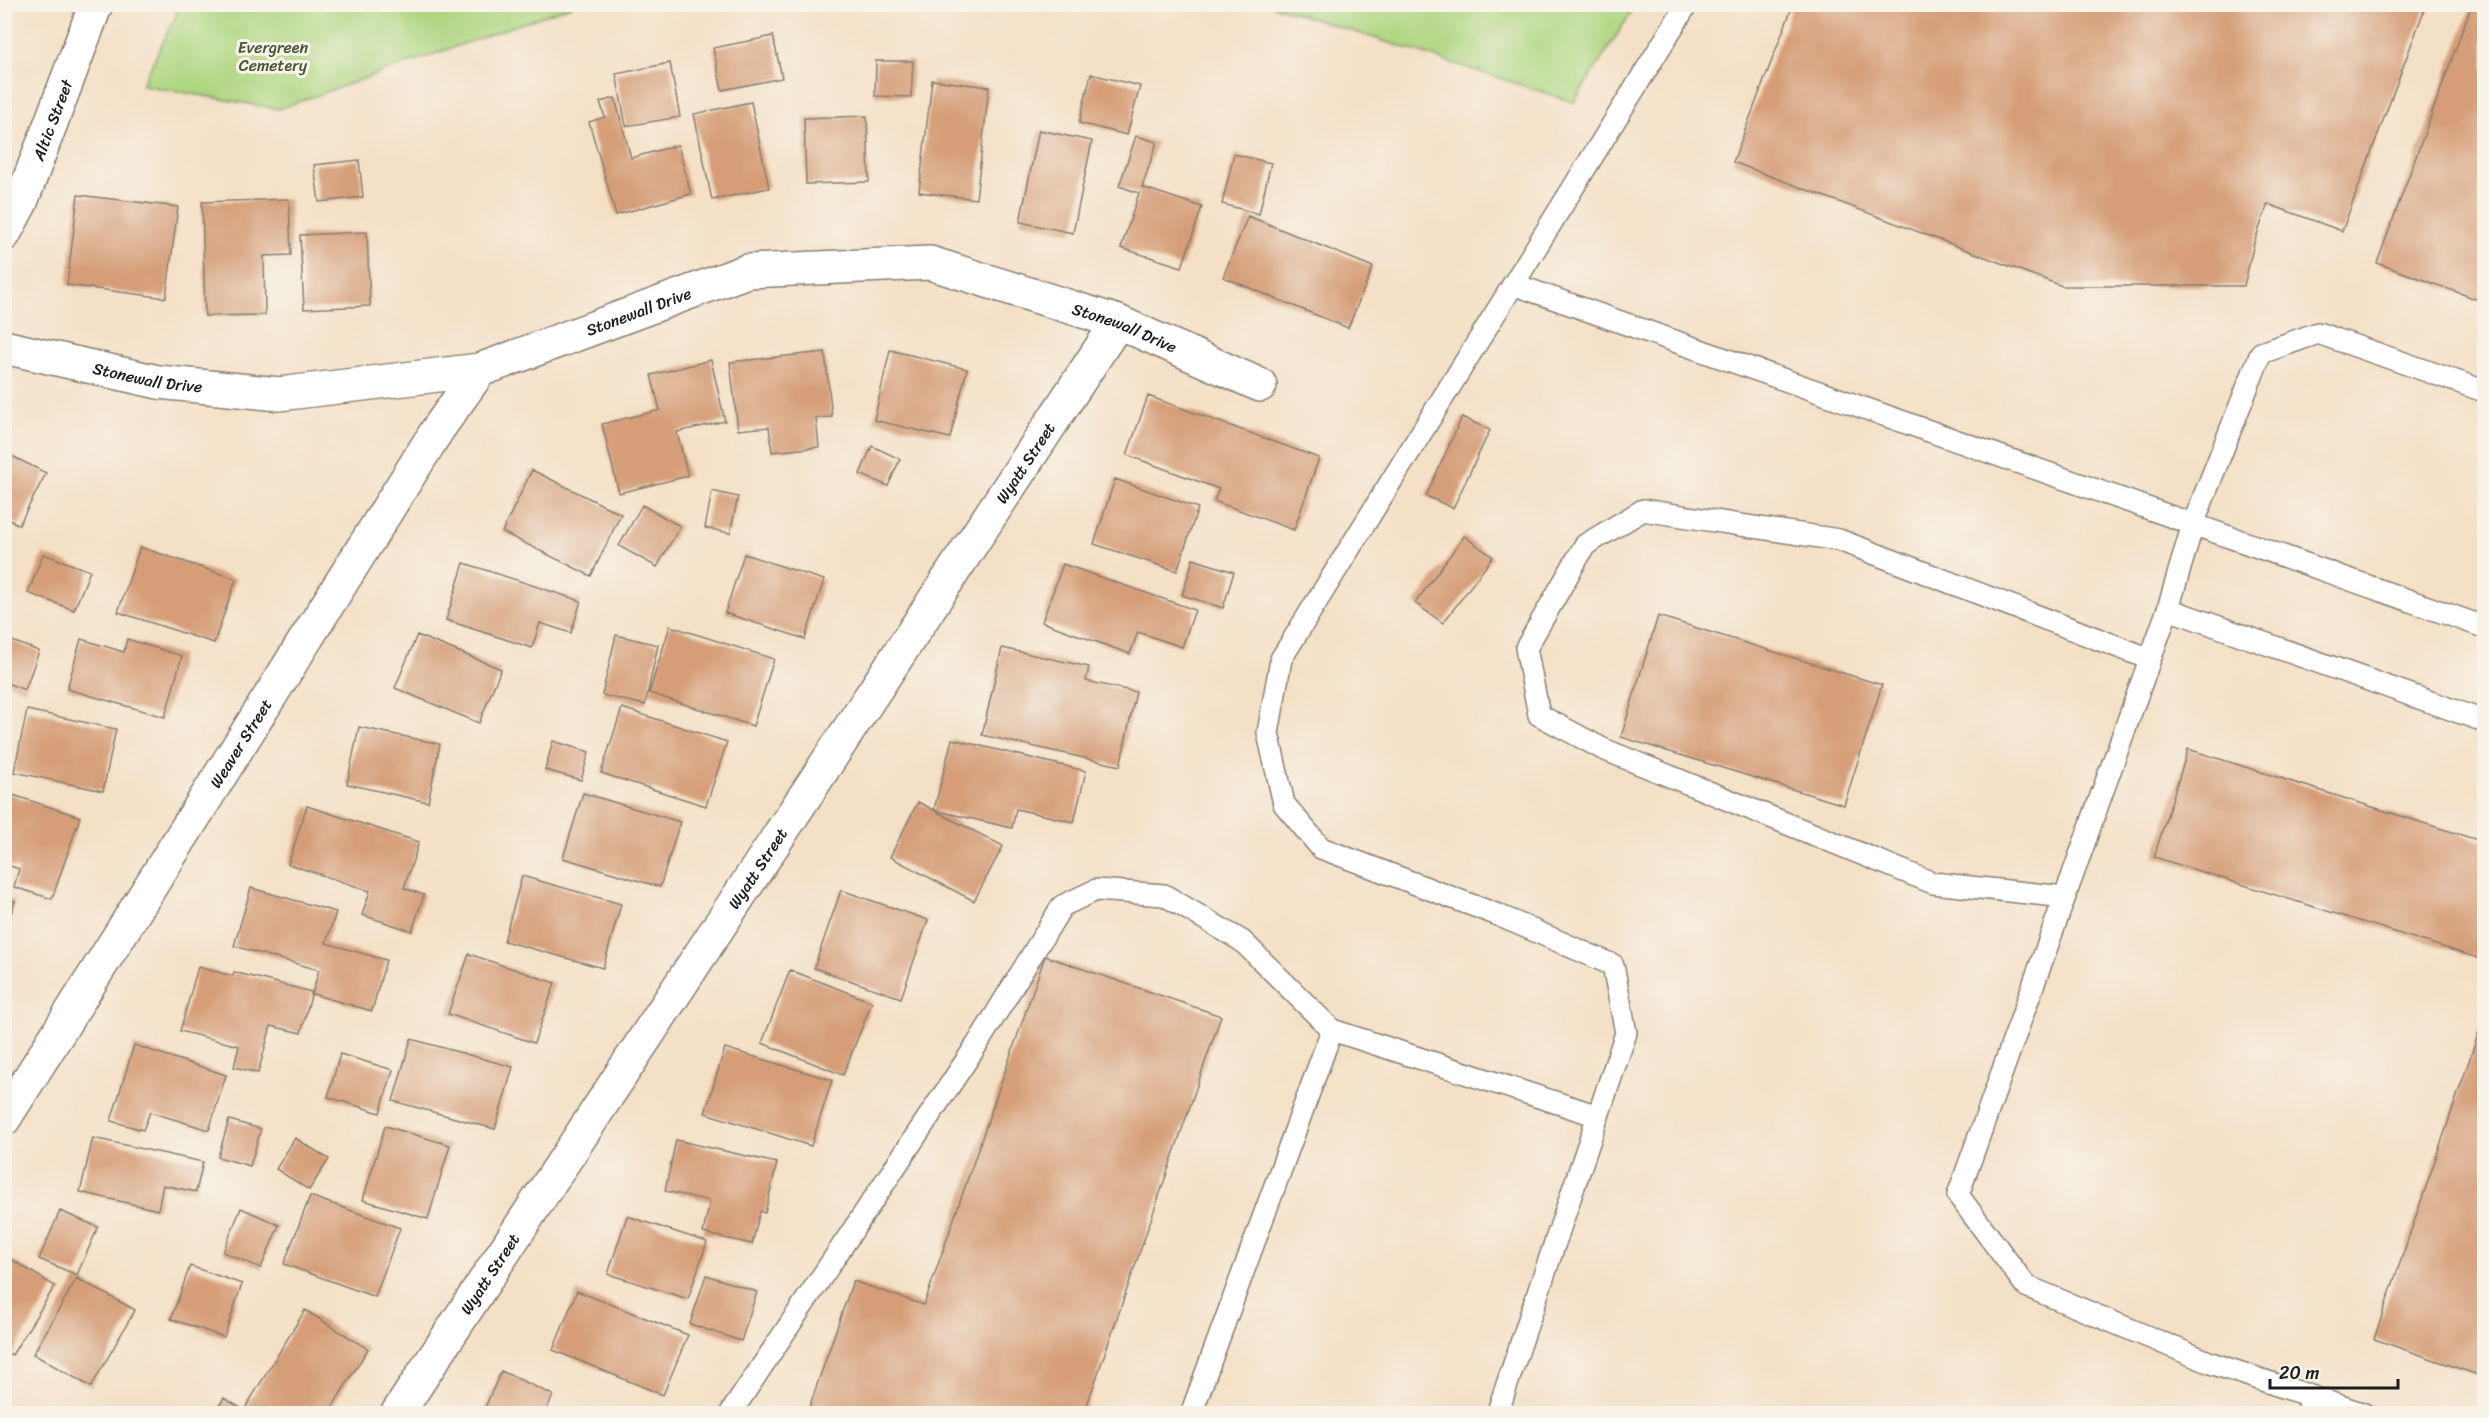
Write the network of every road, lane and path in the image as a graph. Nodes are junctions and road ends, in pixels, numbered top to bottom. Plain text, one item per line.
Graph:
1 (96, 4) edge
2 (1687, 4) edge
3 (4, 234) edge
4 (1513, 285) junction
5 (1118, 322) junction
6 (4, 347) edge
7 (480, 370) junction
8 (1260, 385) dead end
9 (2484, 391) edge
10 (2193, 524) junction
11 (2168, 609) junction
12 (2484, 627) edge
13 (2150, 659) junction
14 (2484, 721) edge
15 (2065, 897) junction
16 (1332, 1030) junction
17 (1598, 1116) junction
18 (4, 1119) edge
19 (2309, 1405) edge
20 (398, 1413) edge
21 (730, 1413) edge
22 (1191, 1413) edge
23 (1497, 1413) edge
24 (2364, 1413) edge

1 - 3 street, Altic Street
2 - 4 lane
4 - 10 lane
4 - 17 lane
5 - 7 street, Stonewall Drive
5 - 8 street, Stonewall Drive
5 - 20 street, Wyatt Street
6 - 7 street, Stonewall Drive
7 - 18 street, Weaver Street
9 - 10 lane
10 - 11 lane
10 - 12 lane
11 - 13 lane
11 - 14 lane
13 - 15 lane
13 - 15 lane
15 - 19 lane
16 - 17 lane
16 - 21 lane
16 - 22 lane
17 - 23 lane
19 - 24 lane

